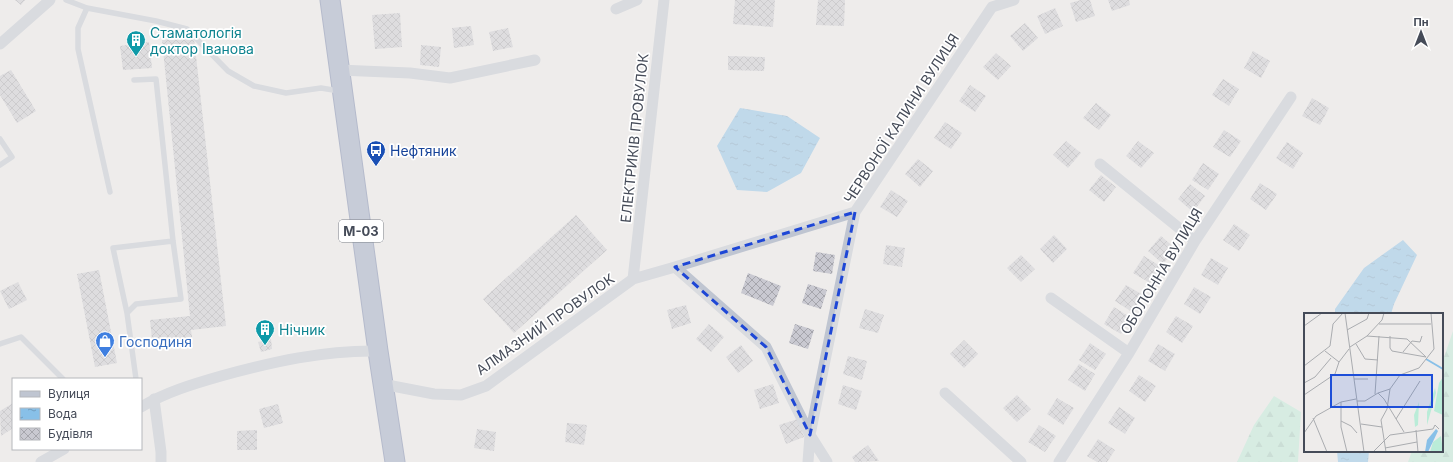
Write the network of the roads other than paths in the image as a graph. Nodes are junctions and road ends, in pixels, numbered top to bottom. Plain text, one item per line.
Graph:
1 (50, 0) edge
2 (66, 0) edge
3 (330, 0) edge
4 (637, 0) edge
5 (664, 0) edge
6 (1014, 0) edge
7 (87, 8) junction
8 (616, 9) dead end
9 (0, 44) edge
10 (535, 60) dead end
11 (339, 70) junction
12 (134, 80) dead end
13 (341, 91) junction
14 (1291, 97) dead end
15 (0, 139) edge
16 (1100, 164) dead end
17 (0, 165) edge
18 (110, 192) dead end
19 (855, 212) junction
20 (173, 241) junction
21 (1195, 242) junction
22 (676, 267) junction
23 (633, 279) junction
24 (1051, 298) dead end
25 (127, 313) junction
26 (0, 344) edge
27 (378, 351) junction
28 (1129, 353) junction
29 (62, 378) edge
30 (136, 378) edge
31 (382, 384) junction
32 (945, 393) dead end
33 (154, 399) junction
34 (142, 406) edge
35 (810, 435) junction
36 (62, 450) edge
37 (41, 462) edge
38 (161, 462) edge
39 (395, 462) edge
40 (808, 462) edge
41 (827, 462) edge
42 (1021, 462) edge
43 (1059, 462) edge

1 - 9 street
2 - 7 lane
3 - 11 highway, М-03
4 - 8 street
5 - 23 street, ЕЛЕКТРИКІВ ПРОВУЛОК
6 - 19 street, ЧЕРВОНОЇ КАЛИНИ ВУЛИЦЯ
7 - 13 lane
7 - 18 lane
10 - 11 street
11 - 13 highway, М-03
12 - 20 lane
13 - 27 highway, М-03
14 - 21 street, ОБОЛОННА ВУЛИЦЯ
15 - 17 lane
16 - 21 street
19 - 22 street, АЛМАЗНИЙ ПРОВУЛОК
19 - 35 street, ЧЕРВОНОЇ КАЛИНИ ВУЛИЦЯ
20 - 25 lane
20 - 25 lane
21 - 28 street, ОБОЛОННА ВУЛИЦЯ
22 - 23 street, АЛМАЗНИЙ ПРОВУЛОК
22 - 35 street
23 - 31 street, АЛМАЗНИЙ ПРОВУЛОК
24 - 28 street
25 - 30 lane
26 - 29 lane
27 - 31 highway, М-03
27 - 33 street
28 - 43 street, ОБОЛОННА ВУЛИЦЯ
31 - 39 highway, М-03
32 - 42 street
33 - 34 street
33 - 38 street
35 - 40 street, ЧЕРВОНОЇ КАЛИНИ ВУЛИЦЯ
35 - 41 street
36 - 37 street

